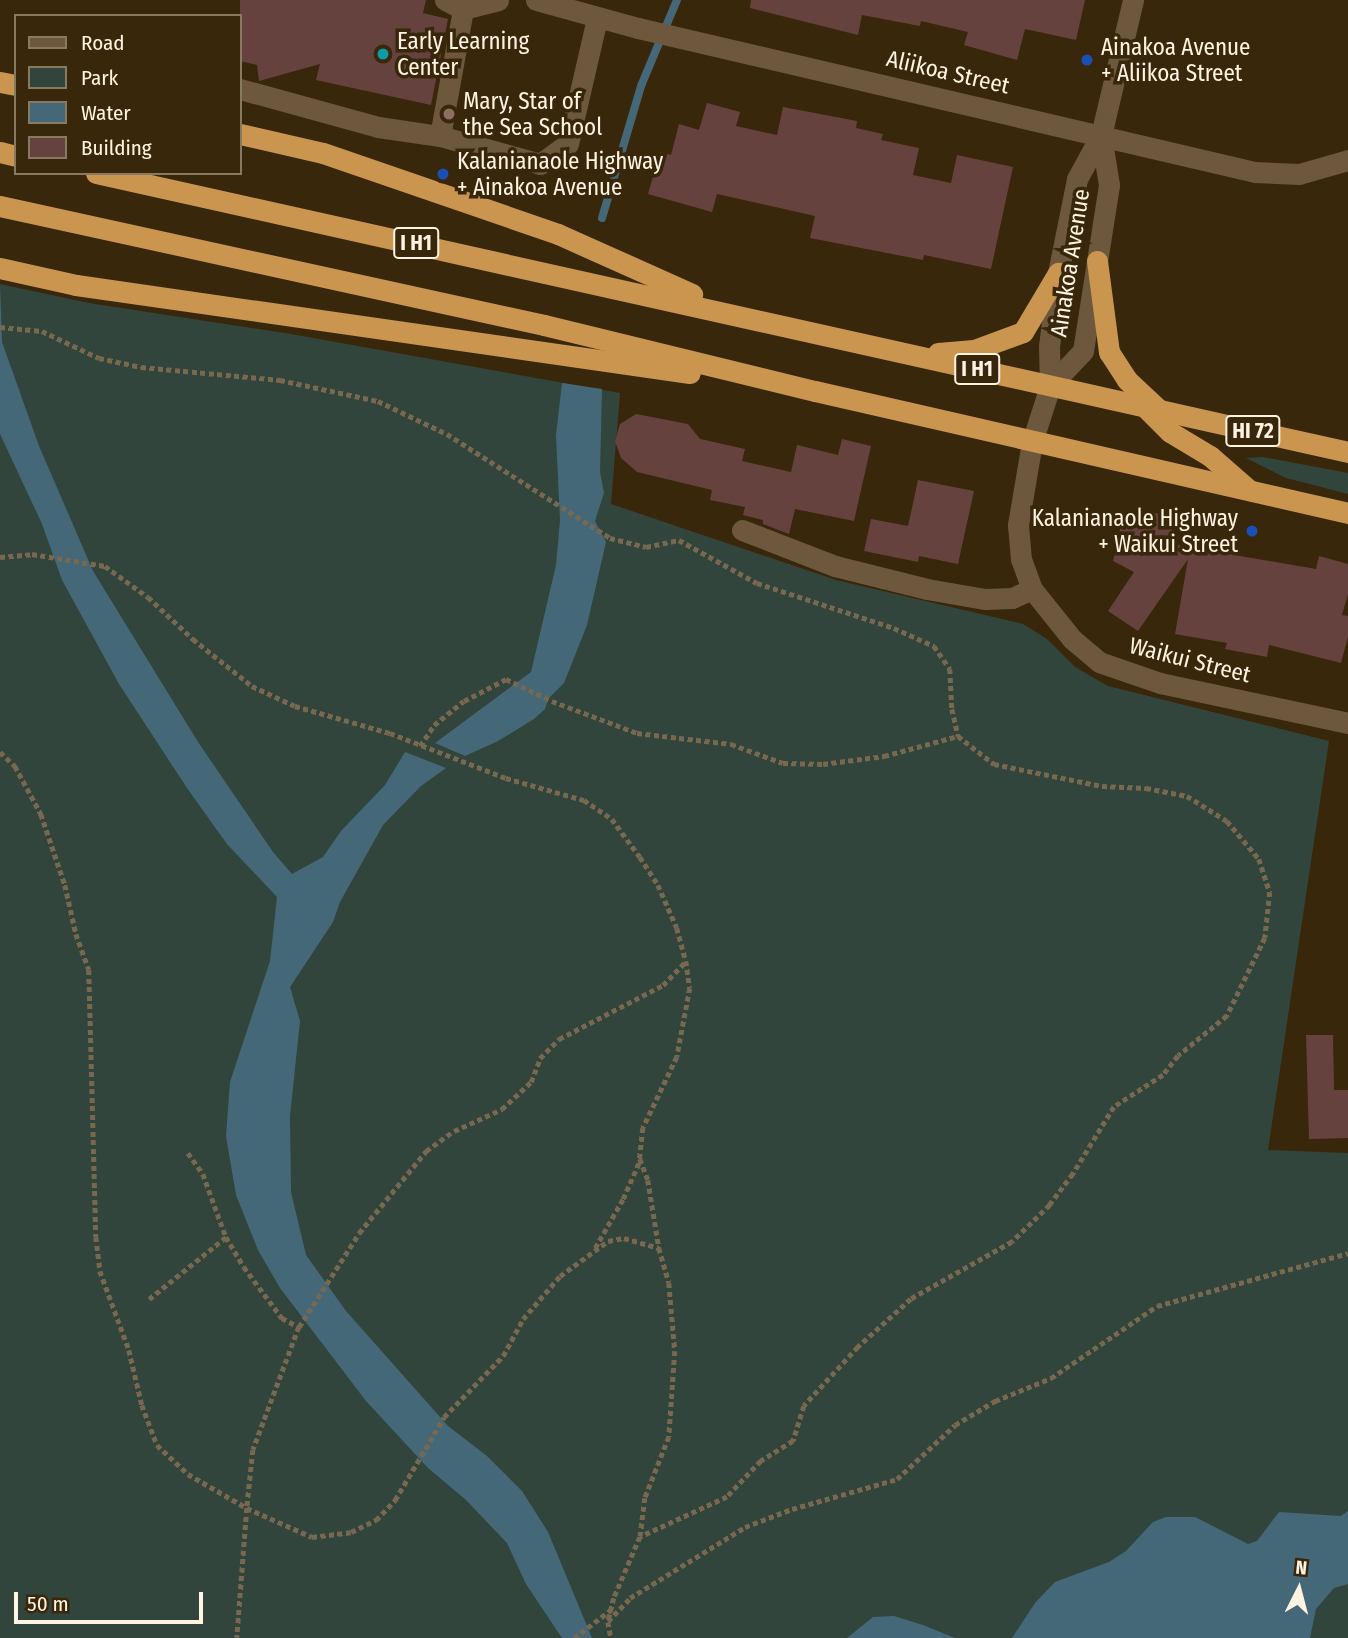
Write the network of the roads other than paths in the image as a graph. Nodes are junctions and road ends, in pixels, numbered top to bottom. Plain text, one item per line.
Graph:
1 (498, 0) edge
2 (536, 0) edge
3 (1133, 0) edge
4 (454, 5) edge
5 (597, 18) junction
6 (242, 90) edge
7 (242, 134) edge
8 (1101, 135) junction
9 (440, 136) junction
10 (1348, 160) edge
11 (105, 175) edge
12 (0, 206) edge
13 (1097, 261) junction
14 (0, 268) edge
15 (1058, 273) junction
16 (736, 313) junction
17 (904, 352) junction
18 (1050, 386) junction
19 (815, 391) junction
20 (1151, 408) junction
21 (1031, 442) junction
22 (1348, 452) edge
23 (1249, 491) junction
24 (1348, 513) edge
25 (741, 530) dead end
26 (1032, 589) junction
27 (1348, 723) edge

1 - 4 street
2 - 5 street, Aliikoa Street
3 - 8 street, Ainakoa Avenue
4 - 9 street
5 - 8 street, Aliikoa Street
5 - 9 street
6 - 9 street
7 - 16 highway
8 - 10 street, Aliikoa Street
8 - 13 street, Ainakoa Avenue
8 - 15 street, Ainakoa Avenue
11 - 16 highway, I H1
12 - 19 highway, I H1
13 - 18 street, Ainakoa Avenue
13 - 20 highway
14 - 19 highway
15 - 17 highway
15 - 18 street, Ainakoa Avenue
16 - 17 highway, I H1
17 - 18 highway, I H1
18 - 20 highway, HI 72
18 - 21 street, Ainakoa Avenue
19 - 21 highway, I H1
20 - 22 highway, HI 72
20 - 23 highway
21 - 23 highway
21 - 26 street, Waikui Street
23 - 24 highway
25 - 26 street
26 - 27 street, Waikui Street

